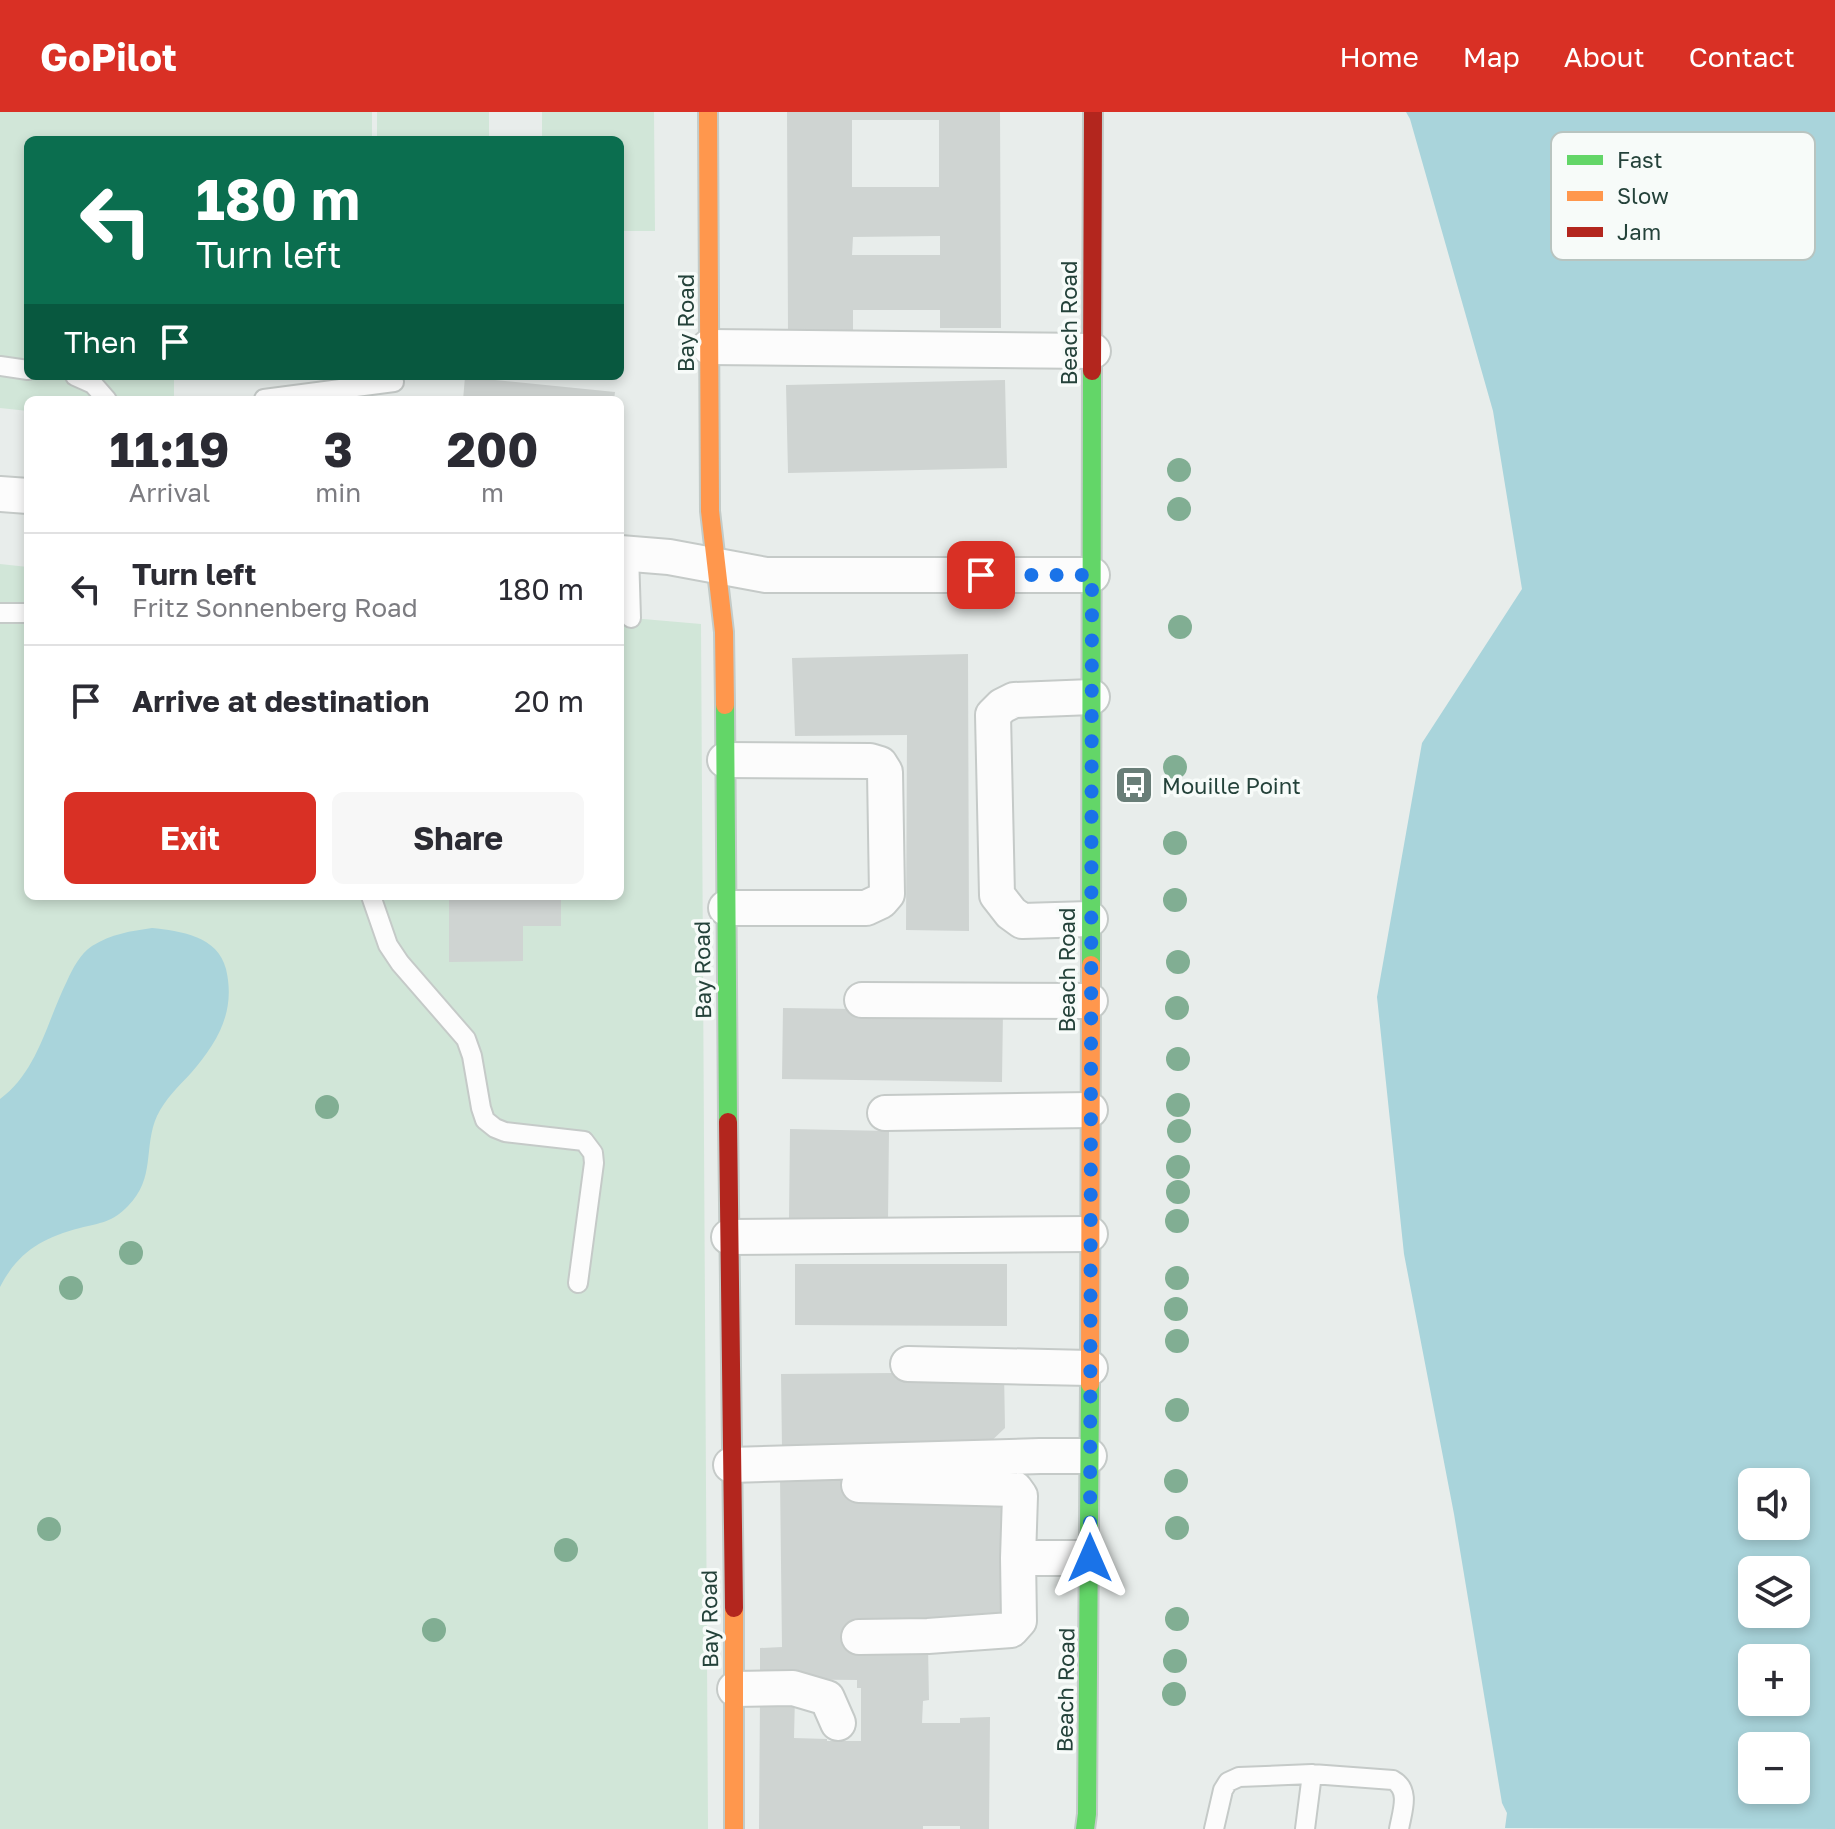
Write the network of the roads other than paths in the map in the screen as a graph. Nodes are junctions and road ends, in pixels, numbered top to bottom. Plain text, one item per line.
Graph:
1 (708, 112) edge
2 (1093, 112) edge
3 (709, 347) junction
4 (1093, 351) junction
5 (0, 366) edge
6 (24, 369) edge
7 (84, 380) edge
8 (395, 386) edge
9 (104, 396) edge
10 (294, 396) edge
11 (0, 494) edge
12 (24, 496) edge
13 (624, 553) edge
14 (716, 566) junction
15 (1092, 575) junction
16 (0, 613) edge
17 (24, 613) edge
18 (631, 618) dead end
19 (1092, 697) junction
20 (725, 760) junction
21 (372, 900) edge
22 (726, 908) junction
23 (1090, 919) junction
24 (862, 1000) dead end
25 (1090, 1001) junction
26 (1090, 1110) junction
27 (885, 1113) dead end
28 (1090, 1234) junction
29 (729, 1237) junction
30 (578, 1283) dead end
31 (908, 1364) dead end
32 (1090, 1368) junction
33 (1089, 1456) junction
34 (731, 1465) junction
35 (859, 1485) dead end
36 (1018, 1558) junction
37 (1090, 1558) junction
38 (859, 1637) dead end
39 (735, 1689) junction
40 (838, 1723) dead end
41 (1312, 1774) junction
42 (734, 1829) edge
43 (1085, 1829) edge
44 (1214, 1829) edge
45 (1305, 1829) edge
46 (1399, 1829) edge

1 - 3 street, Bay Road
2 - 4 street, Beach Road
3 - 4 street
3 - 14 street, Bay Road
4 - 15 street, Beach Road
5 - 6 lane
7 - 9 lane
8 - 10 lane
11 - 12 street
13 - 14 street
13 - 18 lane
14 - 15 street
14 - 20 street, Bay Road
15 - 19 street, Beach Road
16 - 17 lane
19 - 23 street, Beach Road
19 - 23 street
20 - 22 street, Bay Road
20 - 22 street
21 - 30 lane
22 - 29 street, Bay Road
23 - 25 street, Beach Road
24 - 25 street
25 - 26 street, Beach Road
26 - 27 street
26 - 28 street, Beach Road
28 - 29 street
28 - 32 street, Beach Road
29 - 34 street, Bay Road
31 - 32 street
32 - 33 street, Beach Road
33 - 34 street
33 - 37 street, Beach Road
34 - 39 street, Bay Road
35 - 36 street
36 - 37 street
36 - 38 street
37 - 43 street, Beach Road
39 - 40 street
39 - 42 street, Bay Road
41 - 44 lane
41 - 45 lane
41 - 46 lane

